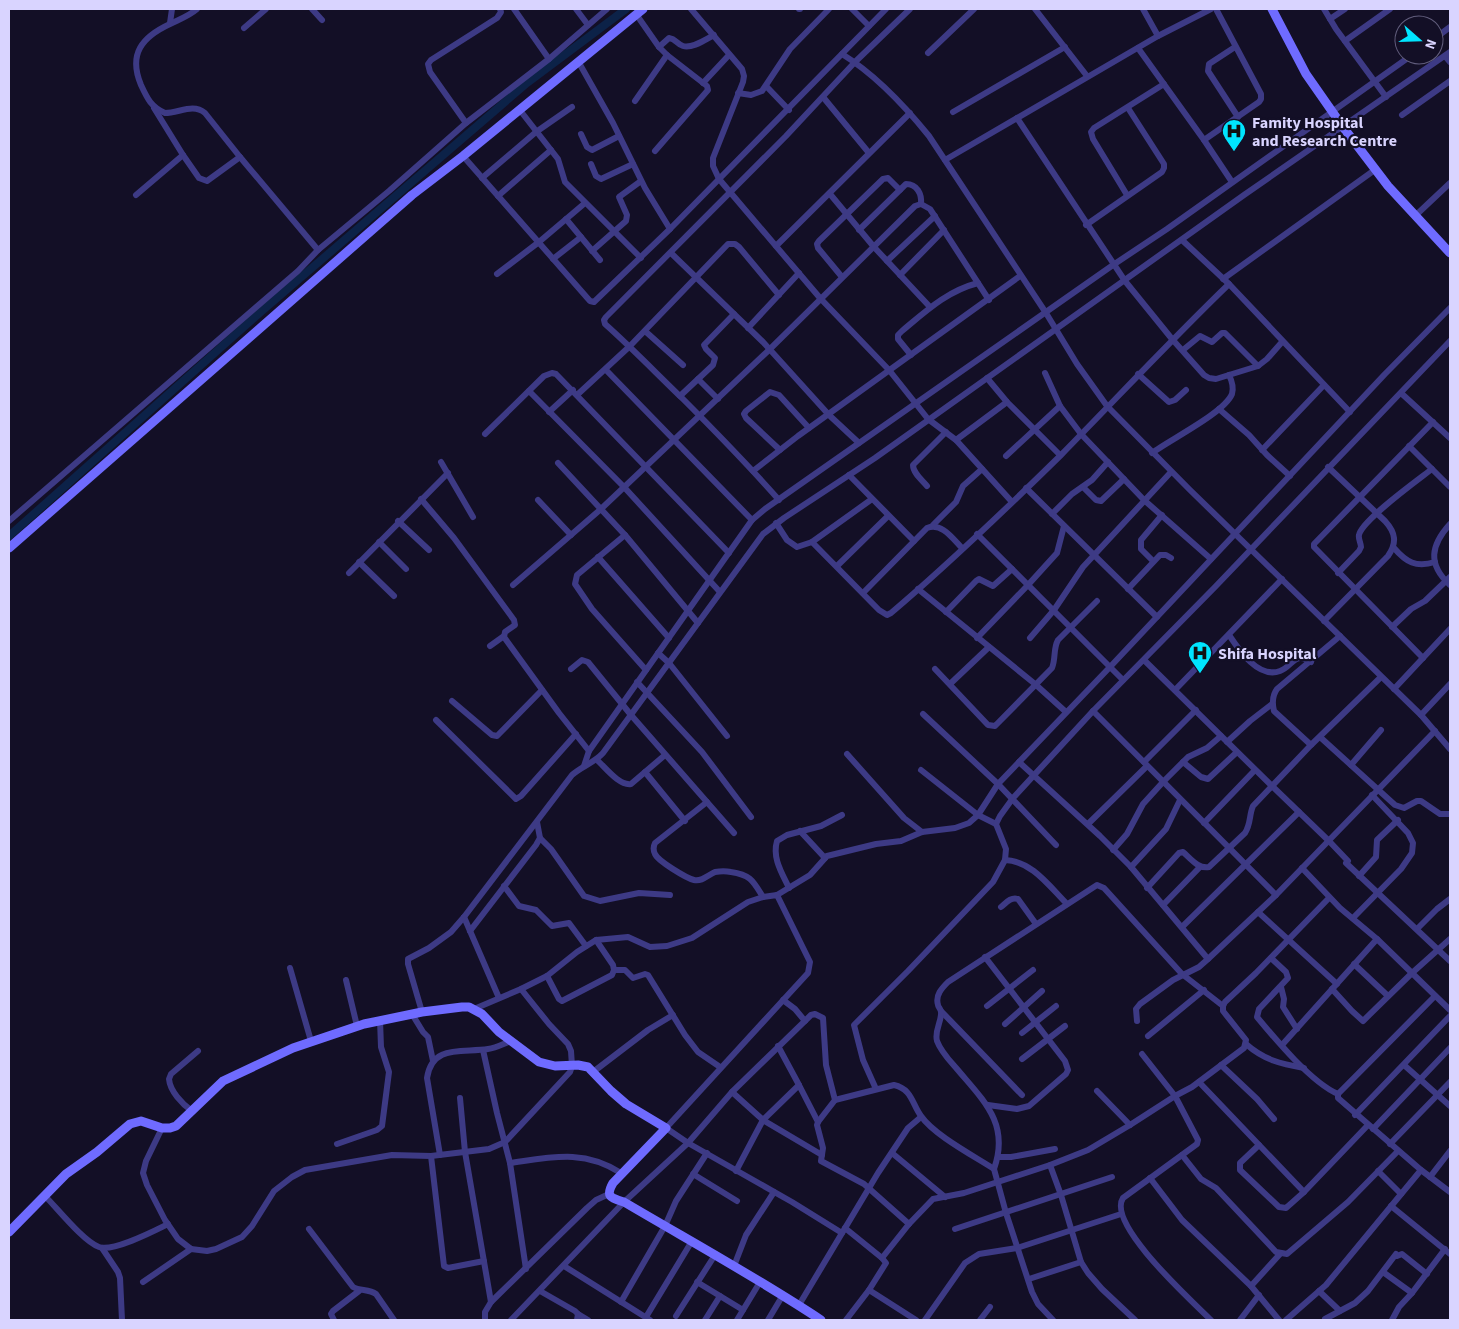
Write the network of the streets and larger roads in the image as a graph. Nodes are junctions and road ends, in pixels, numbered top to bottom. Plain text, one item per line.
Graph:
1 (172, 9) edge
2 (197, 9) edge
3 (266, 9) edge
4 (312, 9) edge
5 (500, 9) edge
6 (514, 9) edge
7 (576, 9) edge
8 (607, 9) edge
9 (690, 9) edge
10 (829, 9) edge
11 (852, 9) edge
12 (886, 9) edge
13 (910, 9) edge
14 (974, 9) edge
15 (1035, 9) edge
16 (1143, 9) edge
17 (1211, 9) edge
18 (1216, 9) edge
19 (1272, 9) edge
20 (1324, 9) edge
21 (1345, 9) edge
22 (1390, 9) edge
23 (1381, 11) edge
24 (639, 12) edge
25 (1330, 19) junction
26 (322, 20) dead end
27 (170, 23) junction
28 (588, 25) junction
29 (869, 26) junction
30 (244, 28) dead end
31 (714, 35) junction
32 (1158, 36) junction
33 (1345, 41) junction
34 (659, 47) junction
35 (1065, 47) junction
36 (1235, 47) junction
37 (1138, 48) junction
38 (928, 53) dead end
39 (729, 54) junction
40 (842, 54) junction
41 (1448, 54) edge
42 (667, 55) junction
43 (548, 59) junction
44 (578, 61) junction
45 (855, 62) junction
46 (1450, 62) edge
47 (1398, 65) edge
48 (1088, 76) junction
49 (1450, 81) edge
50 (1374, 82) junction
51 (703, 83) junction
52 (1164, 84) junction
53 (767, 87) junction
54 (738, 93) junction
55 (823, 97) junction
56 (1386, 97) junction
57 (635, 101) dead end
58 (152, 105) junction
59 (572, 106) dead end
60 (1128, 108) junction
61 (519, 110) junction
62 (789, 110) junction
63 (953, 112) dead end
64 (1333, 112) junction
65 (910, 113) junction
66 (1402, 115) dead end
67 (1238, 117) junction
68 (1017, 118) junction
69 (466, 123) junction
70 (1344, 127) junction
71 (536, 132) junction
72 (581, 134) dead end
73 (619, 136) junction
74 (1204, 140) junction
75 (551, 150) junction
76 (655, 151) dead end
77 (869, 153) junction
78 (183, 155) junction
79 (463, 156) junction
80 (240, 157) junction
81 (945, 160) junction
82 (591, 164) dead end
83 (633, 164) junction
84 (1376, 169) junction
85 (482, 178) junction
86 (719, 179) junction
87 (641, 181) junction
88 (1232, 182) junction
89 (1450, 183) edge
90 (900, 190) junction
91 (730, 192) junction
92 (830, 194) junction
93 (136, 195) dead end
94 (1127, 195) junction
95 (498, 196) junction
96 (585, 203) junction
97 (921, 204) junction
98 (847, 214) junction
99 (935, 216) junction
100 (1415, 216) junction
101 (566, 219) junction
102 (1086, 224) junction
103 (670, 229) junction
104 (859, 230) junction
105 (944, 230) junction
106 (613, 232) junction
107 (581, 237) junction
108 (1182, 240) junction
109 (539, 242) junction
110 (776, 246) junction
111 (874, 247) junction
112 (318, 250) junction
113 (592, 251) junction
114 (671, 253) junction
115 (1450, 253) edge
116 (641, 258) junction
117 (553, 259) junction
118 (600, 260) dead end
119 (887, 261) junction
120 (1113, 265) junction
121 (799, 273) junction
122 (497, 274) dead end
123 (900, 275) junction
124 (1020, 276) junction
125 (842, 277) junction
126 (697, 278) junction
127 (1223, 279) junction
128 (1125, 281) junction
129 (978, 283) junction
130 (1229, 284) junction
131 (779, 295) junction
132 (820, 298) junction
133 (988, 300) junction
134 (930, 307) junction
135 (1450, 308) edge
136 (1046, 313) junction
137 (734, 314) junction
138 (748, 328) junction
139 (645, 331) junction
140 (1055, 331) junction
141 (1172, 339) junction
142 (1450, 341) edge
143 (1282, 342) junction
144 (630, 346) junction
145 (769, 350) junction
146 (1182, 350) junction
147 (911, 354) junction
148 (683, 365) dead end
149 (1258, 366) junction
150 (606, 370) junction
151 (889, 370) junction
152 (1045, 373) dead end
153 (1138, 374) junction
154 (1229, 375) junction
155 (987, 378) junction
156 (698, 379) junction
157 (1324, 385) junction
158 (1186, 390) dead end
159 (529, 391) junction
160 (575, 393) junction
161 (1401, 393) junction
162 (680, 396) junction
163 (718, 399) junction
164 (1008, 402) junction
165 (915, 404) junction
166 (1060, 406) junction
167 (1107, 406) junction
168 (1219, 409) junction
169 (549, 412) junction
170 (1350, 412) junction
171 (829, 414) junction
172 (699, 415) junction
173 (928, 419) junction
174 (1433, 422) junction
175 (809, 428) junction
176 (1034, 430) junction
177 (946, 432) junction
178 (485, 434) dead end
179 (1081, 434) junction
180 (1450, 438) edge
181 (672, 440) junction
182 (956, 440) junction
183 (859, 443) junction
184 (1409, 446) junction
185 (780, 450) junction
186 (1262, 450) junction
187 (1152, 452) junction
188 (1060, 455) junction
189 (1006, 456) dead end
190 (441, 462) dead end
191 (1108, 462) junction
192 (558, 464) dead end
193 (645, 466) junction
194 (1328, 467) junction
195 (982, 469) junction
196 (1432, 469) junction
197 (753, 471) junction
198 (1171, 472) junction
199 (448, 473) junction
200 (849, 475) junction
201 (1290, 476) junction
202 (1124, 479) junction
203 (927, 486) dead end
204 (624, 487) junction
205 (1083, 487) junction
206 (1450, 487) edge
207 (1026, 488) junction
208 (1360, 497) junction
209 (872, 499) junction
210 (421, 500) junction
211 (538, 500) dead end
212 (779, 500) junction
213 (1144, 500) junction
214 (1012, 502) junction
215 (601, 509) junction
216 (1377, 512) junction
217 (1052, 514) junction
218 (888, 516) junction
219 (1162, 516) junction
220 (473, 517) dead end
221 (752, 520) junction
222 (9, 521) edge
223 (398, 521) junction
224 (776, 523) junction
225 (1450, 524) edge
226 (933, 526) junction
227 (1064, 526) junction
228 (1234, 533) junction
229 (978, 534) junction
230 (570, 535) junction
231 (625, 535) junction
232 (914, 541) junction
233 (378, 542) junction
234 (812, 542) junction
235 (9, 548) edge
236 (962, 548) junction
237 (1394, 548) junction
238 (1251, 549) junction
239 (428, 550) dead end
240 (729, 553) junction
241 (1093, 554) junction
242 (598, 557) junction
243 (1171, 558) dead end
244 (1210, 559) junction
245 (1152, 561) junction
246 (359, 562) junction
247 (1435, 562) junction
248 (837, 566) junction
249 (406, 569) dead end
250 (1012, 569) junction
251 (349, 573) dead end
252 (1338, 573) junction
253 (1282, 579) junction
254 (710, 580) junction
255 (1449, 581) edge
256 (513, 585) dead end
257 (1028, 585) junction
258 (1128, 589) junction
259 (918, 590) junction
260 (1355, 591) junction
261 (720, 592) junction
262 (863, 593) junction
263 (394, 596) dead end
264 (1097, 601) dead end
265 (1054, 610) junction
266 (688, 612) junction
267 (946, 612) junction
268 (1157, 617) junction
269 (1324, 621) junction
270 (698, 623) junction
271 (1392, 627) junction
272 (1071, 628) junction
273 (1450, 629) edge
274 (1229, 634) junction
275 (504, 636) junction
276 (1340, 636) junction
277 (669, 638) junction
278 (977, 638) junction
279 (1030, 638) dead end
280 (490, 646) dead end
281 (989, 647) junction
282 (658, 653) junction
283 (1423, 658) junction
284 (1144, 660) junction
285 (1311, 662) junction
286 (669, 664) junction
287 (1110, 667) junction
288 (570, 669) dead end
289 (935, 669) dead end
290 (646, 670) junction
291 (1381, 677) junction
292 (1123, 680) junction
293 (637, 682) junction
294 (950, 684) junction
295 (1035, 684) junction
296 (1450, 684) edge
297 (1394, 689) junction
298 (542, 690) junction
299 (1175, 690) junction
300 (648, 693) junction
301 (452, 700) dead end
302 (622, 704) junction
303 (1272, 704) junction
304 (1196, 710) junction
305 (1066, 712) junction
306 (1093, 712) junction
307 (923, 714) dead end
308 (631, 715) junction
309 (1421, 715) junction
310 (436, 720) dead end
311 (1381, 730) dead end
312 (1435, 731) junction
313 (576, 734) junction
314 (727, 736) dead end
315 (1221, 736) junction
316 (1320, 737) junction
317 (1227, 742) junction
318 (1311, 745) junction
319 (1450, 748) edge
320 (590, 750) junction
321 (1237, 752) junction
322 (847, 754) dead end
323 (665, 755) junction
324 (597, 760) junction
325 (1019, 762) junction
326 (1183, 762) junction
327 (1146, 764) junction
328 (1351, 765) junction
329 (584, 766) junction
330 (921, 770) dead end
331 (1255, 770) junction
332 (646, 772) junction
333 (1034, 775) junction
334 (1163, 782) junction
335 (998, 784) junction
336 (1272, 786) junction
337 (1378, 790) junction
338 (1372, 795) junction
339 (1013, 798) junction
340 (1180, 800) junction
341 (707, 802) junction
342 (1299, 812) junction
343 (1450, 814) edge
344 (842, 815) dead end
345 (978, 815) junction
346 (751, 817) dead end
347 (1398, 820) junction
348 (685, 821) junction
349 (537, 822) junction
350 (1204, 823) junction
351 (996, 824) junction
352 (1088, 824) junction
353 (800, 832) junction
354 (922, 832) junction
355 (734, 833) dead end
356 (540, 838) junction
357 (1329, 841) junction
358 (1056, 845) dead end
359 (1229, 847) junction
360 (1113, 850) junction
361 (825, 858) junction
362 (1005, 860) junction
363 (1247, 865) junction
364 (1200, 866) junction
365 (1131, 867) junction
366 (1302, 868) junction
367 (1359, 876) junction
368 (504, 886) junction
369 (789, 888) junction
370 (1147, 888) junction
371 (1377, 893) junction
372 (670, 895) dead end
373 (777, 895) junction
374 (1276, 895) junction
375 (763, 897) junction
376 (1329, 898) junction
377 (1450, 899) edge
378 (1067, 904) junction
379 (1163, 905) junction
380 (1001, 908) dead end
381 (1258, 912) junction
382 (464, 917) junction
383 (1353, 918) junction
384 (1036, 924) junction
385 (1182, 927) junction
386 (1417, 929) junction
387 (470, 931) junction
388 (1377, 939) junction
389 (1450, 939) edge
390 (596, 940) junction
391 (1288, 940) junction
392 (586, 946) junction
393 (1438, 949) junction
394 (985, 957) junction
395 (1271, 958) junction
396 (1208, 960) junction
397 (1450, 961) edge
398 (1354, 964) junction
399 (290, 968) dead end
400 (614, 970) junction
401 (1033, 970) dead end
402 (1412, 973) junction
403 (1182, 974) junction
404 (547, 976) junction
405 (346, 980) dead end
406 (1281, 986) junction
407 (1335, 986) junction
408 (1009, 988) junction
409 (521, 989) junction
410 (1204, 990) junction
411 (1042, 991) dead end
412 (1388, 996) junction
413 (1435, 996) junction
414 (499, 998) junction
415 (783, 1000) junction
416 (987, 1006) dead end
417 (1056, 1006) dead end
418 (1223, 1006) junction
419 (1023, 1007) junction
420 (474, 1009) junction
421 (1450, 1010) edge
422 (941, 1011) junction
423 (422, 1012) junction
424 (412, 1014) junction
425 (673, 1015) junction
426 (1450, 1016) edge
427 (380, 1020) junction
428 (805, 1021) junction
429 (1137, 1021) dead end
430 (1035, 1023) junction
431 (1005, 1024) dead end
432 (357, 1026) junction
433 (1066, 1026) dead end
434 (1297, 1029) junction
435 (1022, 1033) dead end
436 (1148, 1036) dead end
437 (1048, 1040) junction
438 (311, 1041) junction
439 (510, 1041) junction
440 (1246, 1044) junction
441 (1282, 1045) junction
442 (778, 1046) junction
443 (1450, 1048) edge
444 (483, 1050) junction
445 (198, 1051) dead end
446 (1142, 1054) dead end
447 (1022, 1059) dead end
448 (433, 1061) junction
449 (1221, 1065) junction
450 (1404, 1065) junction
451 (572, 1066) junction
452 (720, 1067) junction
453 (1304, 1068) junction
454 (593, 1072) junction
455 (1420, 1079) junction
456 (1199, 1082) junction
457 (1450, 1082) edge
458 (799, 1085) junction
459 (876, 1089) junction
460 (1097, 1091) dead end
461 (732, 1092) junction
462 (1338, 1094) junction
463 (1438, 1094) junction
464 (1022, 1095) dead end
465 (1175, 1096) junction
466 (460, 1098) dead end
467 (835, 1100) junction
468 (988, 1105) junction
469 (1450, 1106) edge
470 (192, 1111) junction
471 (1355, 1115) junction
472 (921, 1117) junction
473 (1274, 1119) dead end
474 (763, 1120) junction
475 (818, 1122) junction
476 (1130, 1125) junction
477 (1371, 1127) junction
478 (162, 1128) junction
479 (666, 1128) junction
480 (505, 1142) junction
481 (688, 1143) junction
482 (337, 1144) dead end
483 (1390, 1144) junction
484 (1259, 1145) junction
485 (1055, 1149) dead end
486 (1398, 1151) junction
487 (1450, 1151) edge
488 (465, 1152) junction
489 (707, 1153) junction
490 (892, 1153) junction
491 (440, 1155) junction
492 (822, 1155) junction
493 (1182, 1155) junction
494 (430, 1156) junction
495 (999, 1156) junction
496 (510, 1163) junction
497 (1050, 1165) junction
498 (994, 1169) junction
499 (1421, 1170) junction
500 (736, 1171) junction
501 (1378, 1171) junction
502 (621, 1173) junction
503 (694, 1174) junction
504 (1112, 1177) dead end
505 (1430, 1177) junction
506 (1150, 1178) junction
507 (997, 1182) junction
508 (869, 1188) junction
509 (1449, 1190) edge
510 (774, 1192) junction
511 (1304, 1192) junction
512 (609, 1194) junction
513 (1401, 1194) junction
514 (45, 1196) junction
515 (1061, 1196) junction
516 (944, 1197) junction
517 (737, 1201) dead end
518 (624, 1202) junction
519 (1392, 1206) junction
520 (1006, 1214) junction
521 (1121, 1214) junction
522 (168, 1224) junction
523 (910, 1224) junction
524 (665, 1226) junction
525 (309, 1229) dead end
526 (955, 1229) dead end
527 (843, 1230) junction
528 (1072, 1231) junction
529 (9, 1232) edge
530 (692, 1241) junction
531 (102, 1248) junction
532 (191, 1248) junction
533 (1017, 1248) junction
534 (1445, 1249) junction
535 (1280, 1254) junction
536 (1450, 1254) edge
537 (715, 1256) junction
538 (882, 1258) junction
539 (484, 1261) junction
540 (1081, 1262) junction
541 (564, 1266) junction
542 (734, 1266) junction
543 (526, 1269) junction
544 (1383, 1272) junction
545 (1427, 1274) junction
546 (1029, 1279) junction
547 (143, 1282) dead end
548 (697, 1282) junction
549 (760, 1282) junction
550 (1251, 1286) junction
551 (359, 1290) junction
552 (869, 1290) junction
553 (540, 1291) junction
554 (1319, 1291) junction
555 (1412, 1293) junction
556 (782, 1295) junction
557 (1259, 1295) junction
558 (720, 1296) junction
559 (491, 1302) junction
560 (620, 1302) junction
561 (799, 1305) junction
562 (990, 1307) dead end
563 (743, 1310) junction
564 (1340, 1311) junction
565 (676, 1316) dead end
566 (577, 1317) edge
567 (1325, 1319) dead end
568 (122, 1320) edge
569 (334, 1320) edge
570 (394, 1320) edge
571 (485, 1320) edge
572 (511, 1320) edge
573 (588, 1320) edge
574 (649, 1320) edge
575 (705, 1320) edge
576 (737, 1320) edge
577 (768, 1320) edge
578 (822, 1320) edge
579 (846, 1320) edge
580 (916, 1320) edge
581 (925, 1320) edge
582 (980, 1320) edge
583 (1053, 1320) edge
584 (1135, 1320) edge
585 (1211, 1320) edge
586 (1240, 1320) edge
587 (1280, 1320) edge
588 (1286, 1320) edge
589 (1392, 1320) edge

1 - 27 street
2 - 27 street
3 - 30 street
4 - 26 street
5 - 69 street
6 - 43 street
7 - 28 street
8 - 28 street
9 - 31 street
10 - 53 street
11 - 29 street
12 - 29 street
13 - 45 street
14 - 38 street
15 - 35 street
16 - 32 street
17 - 32 street
18 - 36 street
19 - 64 street
20 - 25 street
21 - 25 street
22 - 23 street
23 - 33 street
24 - 34 street
24 - 44 street
25 - 33 street
27 - 58 street
28 - 43 street
29 - 40 street
31 - 34 street
31 - 39 street
32 - 37 street
33 - 50 street
34 - 42 street
35 - 48 street
35 - 63 street
36 - 67 street
36 - 67 street
37 - 48 street
37 - 52 street
39 - 51 street
39 - 54 street
40 - 45 street
40 - 62 street
41 - 46 street
41 - 56 street
42 - 51 street
42 - 57 street
43 - 69 street
44 - 61 street
44 - 73 street
45 - 55 street
45 - 65 street
47 - 50 street
48 - 68 street
49 - 66 street
50 - 56 street
50 - 64 street
51 - 76 street
52 - 60 street
52 - 74 street
53 - 54 street
53 - 62 street
54 - 86 street
55 - 77 street
55 - 91 street
56 - 70 street
58 - 78 street
58 - 80 street
59 - 71 street
60 - 94 street
60 - 94 street
61 - 71 street
61 - 79 street
62 - 86 street
64 - 70 street
64 - 88 street
65 - 77 street
65 - 81 street
67 - 74 street
68 - 81 street
68 - 102 street
69 - 112 street
70 - 84 street
70 - 108 street
71 - 75 street
71 - 85 street
72 - 73 street
73 - 83 street
74 - 88 street
75 - 95 street
75 - 96 street
77 - 92 street
78 - 80 street
78 - 93 street
79 - 85 street
79 - 235 street
80 - 112 street
81 - 124 street
82 - 83 street
83 - 87 street
84 - 100 street
84 - 127 street
85 - 95 street
86 - 91 street
86 - 103 street
87 - 103 street
87 - 106 street
88 - 120 street
89 - 100 street
90 - 97 street
90 - 98 street
90 - 104 street
91 - 110 street
91 - 114 street
92 - 98 street
92 - 110 street
94 - 102 street
95 - 109 street
96 - 101 street
96 - 106 street
97 - 99 street
97 - 111 street
98 - 104 street
98 - 125 street
99 - 105 street
99 - 119 street
100 - 115 street
101 - 107 street
101 - 109 street
102 - 120 street
103 - 116 street
104 - 111 street
105 - 123 street
105 - 129 street
106 - 113 street
106 - 116 street
107 - 113 street
107 - 117 street
108 - 127 street
108 - 128 street
109 - 117 street
109 - 122 street
110 - 121 street
111 - 119 street
111 - 125 street
112 - 222 street
113 - 118 street
114 - 126 street
114 - 144 street
116 - 117 street
119 - 123 street
120 - 128 street
120 - 136 street
121 - 131 street
121 - 132 street
123 - 134 street
124 - 133 street
124 - 136 street
125 - 132 street
126 - 131 street
126 - 137 street
126 - 139 street
127 - 130 street
128 - 140 street
128 - 141 street
129 - 133 street
129 - 134 street
130 - 141 street
130 - 143 street
131 - 138 street
132 - 145 street
132 - 151 street
133 - 147 street
134 - 147 street
135 - 170 street
136 - 140 street
136 - 165 street
137 - 138 street
137 - 156 street
138 - 145 street
139 - 144 street
139 - 148 street
140 - 155 street
140 - 167 street
141 - 146 street
141 - 153 street
142 - 161 street
143 - 149 street
143 - 157 street
144 - 150 street
144 - 162 street
145 - 163 street
145 - 171 street
146 - 149 street
146 - 154 street
147 - 151 street
149 - 154 street
150 - 160 street
150 - 181 street
151 - 165 street
151 - 171 street
152 - 166 street
153 - 158 street
153 - 167 street
154 - 168 street
155 - 164 street
155 - 173 street
156 - 162 street
156 - 163 street
157 - 170 street
157 - 186 street
159 - 160 street
159 - 169 street
159 - 178 street
160 - 169 street
160 - 193 street
161 - 174 street
161 - 194 street
162 - 172 street
163 - 172 street
164 - 176 street
164 - 182 street
165 - 173 street
165 - 183 street
166 - 176 street
166 - 179 street
167 - 179 street
167 - 187 street
168 - 186 street
168 - 187 street
169 - 204 street
170 - 201 street
171 - 175 street
171 - 183 street
172 - 181 street
172 - 197 street
173 - 177 street
173 - 200 street
174 - 180 street
174 - 184 street
175 - 185 street
175 - 185 street
176 - 188 street
176 - 189 street
177 - 182 street
177 - 203 street
179 - 188 street
179 - 191 street
181 - 193 street
181 - 221 street
182 - 195 street
183 - 212 street
184 - 196 street
184 - 208 street
185 - 197 street
186 - 201 street
187 - 198 street
188 - 207 street
190 - 199 street
191 - 202 street
191 - 205 street
192 - 215 street
193 - 204 street
193 - 240 street
194 - 208 street
194 - 238 street
195 - 214 street
195 - 226 street
196 - 206 street
196 - 216 street
197 - 212 street
198 - 213 street
198 - 228 street
199 - 210 street
199 - 220 street
200 - 209 street
200 - 224 street
201 - 228 street
202 - 205 street
202 - 213 street
204 - 215 street
204 - 254 street
205 - 217 street
207 - 214 street
207 - 217 street
208 - 216 street
208 - 252 street
209 - 218 street
209 - 234 street
210 - 223 street
210 - 275 street
211 - 230 street
212 - 221 street
213 - 219 street
213 - 241 street
214 - 229 street
215 - 230 street
215 - 231 street
216 - 237 street
216 - 252 street
217 - 227 street
218 - 232 street
218 - 248 street
219 - 244 street
219 - 245 street
221 - 240 street
223 - 233 street
223 - 239 street
224 - 234 street
224 - 261 street
225 - 247 street
226 - 232 street
226 - 236 street
227 - 241 street
227 - 257 street
228 - 238 street
228 - 244 street
229 - 236 street
229 - 250 street
230 - 256 street
231 - 242 street
231 - 266 street
232 - 262 street
233 - 246 street
233 - 249 street
234 - 248 street
236 - 259 street
237 - 247 street
237 - 260 street
238 - 253 street
238 - 284 street
240 - 254 street
241 - 258 street
241 - 265 street
242 - 277 street
242 - 290 street
243 - 245 street
244 - 268 street
245 - 258 street
246 - 251 street
246 - 263 street
247 - 255 street
248 - 262 street
250 - 257 street
250 - 267 street
252 - 260 street
253 - 269 street
253 - 274 street
254 - 261 street
254 - 266 street
255 - 271 street
257 - 265 street
257 - 278 street
258 - 268 street
259 - 262 street
259 - 267 street
260 - 269 street
260 - 271 street
261 - 270 street
264 - 272 street
265 - 272 street
265 - 279 street
266 - 270 street
266 - 277 street
267 - 278 street
268 - 287 street
269 - 276 street
270 - 286 street
271 - 283 street
272 - 287 street
272 - 295 street
273 - 283 street
274 - 285 street
274 - 299 street
275 - 280 street
275 - 298 street
276 - 285 street
276 - 291 street
277 - 282 street
278 - 281 street
281 - 294 street
281 - 295 street
282 - 286 street
282 - 290 street
283 - 297 street
284 - 292 street
284 - 299 street
285 - 303 street
286 - 300 street
286 - 314 street
287 - 292 street
287 - 305 street
288 - 302 street
289 - 294 street
290 - 293 street
291 - 297 street
291 - 316 street
292 - 306 street
293 - 300 street
293 - 302 street
294 - 295 street
295 - 305 street
296 - 309 street
297 - 309 street
298 - 301 street
298 - 313 street
299 - 304 street
300 - 308 street
300 - 346 street
302 - 308 street
302 - 320 street
303 - 317 street
303 - 318 street
304 - 315 street
304 - 327 street
305 - 325 street
306 - 327 street
306 - 333 street
307 - 335 street
308 - 323 street
308 - 324 street
309 - 312 street
310 - 313 street
311 - 328 street
312 - 319 street
312 - 337 street
313 - 320 street
315 - 317 street
315 - 326 street
316 - 318 street
316 - 328 street
317 - 321 street
318 - 336 street
320 - 329 street
321 - 326 street
321 - 331 street
322 - 354 street
323 - 332 street
323 - 341 street
324 - 329 street
324 - 332 street
325 - 333 street
325 - 335 street
326 - 334 street
327 - 334 street
327 - 352 street
328 - 337 street
329 - 349 street
330 - 345 street
331 - 336 street
331 - 350 street
332 - 348 street
333 - 339 street
333 - 352 street
334 - 340 street
334 - 360 street
335 - 339 street
335 - 345 street
336 - 342 street
336 - 359 street
337 - 338 street
337 - 343 street
338 - 347 street
338 - 357 street
339 - 351 street
339 - 358 street
340 - 350 street
340 - 365 street
341 - 348 street
341 - 355 street
342 - 357 street
342 - 363 street
344 - 353 street
345 - 351 street
345 - 354 street
347 - 367 street
347 - 371 street
348 - 375 street
349 - 356 street
349 - 382 street
350 - 359 street
351 - 362 street
352 - 360 street
353 - 361 street
353 - 369 street
354 - 361 street
356 - 368 street
356 - 372 street
357 - 366 street
357 - 367 street
359 - 363 street
359 - 364 street
360 - 365 street
361 - 369 street
362 - 378 street
362 - 459 street
363 - 374 street
363 - 385 street
364 - 370 street
364 - 379 street
365 - 370 street
366 - 374 street
366 - 376 street
367 - 371 street
368 - 387 street
368 - 392 street
369 - 373 street
370 - 379 street
371 - 383 street
371 - 386 street
373 - 375 street
373 - 415 street
374 - 381 street
375 - 390 street
376 - 383 street
376 - 391 street
377 - 386 street
378 - 384 street
378 - 403 street
379 - 385 street
380 - 384 street
381 - 391 street
381 - 396 street
382 - 387 street
382 - 423 street
383 - 388 street
384 - 394 street
385 - 396 street
386 - 393 street
387 - 414 street
388 - 398 street
388 - 402 street
389 - 393 street
390 - 392 street
390 - 400 street
391 - 395 street
391 - 407 street
392 - 404 street
393 - 397 street
393 - 402 street
394 - 408 street
394 - 422 street
395 - 406 street
395 - 418 street
396 - 403 street
398 - 407 street
398 - 412 street
399 - 438 street
400 - 404 street
400 - 425 street
401 - 408 street
402 - 412 street
402 - 413 street
403 - 410 street
403 - 429 street
404 - 409 street
405 - 432 street
406 - 434 street
406 - 441 street
407 - 412 street
407 - 434 street
408 - 416 street
408 - 419 street
409 - 414 street
409 - 451 street
410 - 418 street
410 - 436 street
411 - 419 street
413 - 421 street
413 - 462 street
414 - 420 street
415 - 428 street
415 - 452 street
417 - 430 street
418 - 440 street
419 - 430 street
419 - 431 street
420 - 423 street
420 - 439 street
422 - 464 street
422 - 468 street
423 - 424 street
424 - 427 street
424 - 448 street
425 - 452 street
425 - 454 street
426 - 450 street
427 - 432 street
427 - 482 street
428 - 442 street
428 - 467 street
430 - 435 street
430 - 437 street
432 - 438 street
433 - 437 street
434 - 441 street
437 - 447 street
437 - 468 street
438 - 470 street
439 - 444 street
439 - 451 street
440 - 449 street
440 - 453 street
441 - 453 street
442 - 458 street
442 - 461 street
443 - 455 street
444 - 448 street
444 - 480 street
445 - 470 street
446 - 465 street
448 - 491 street
449 - 456 street
449 - 473 street
450 - 455 street
450 - 471 street
451 - 454 street
451 - 480 street
452 - 479 street
453 - 462 street
454 - 479 street
455 - 463 street
455 - 477 street
456 - 465 street
456 - 484 street
457 - 463 street
458 - 474 street
458 - 475 street
459 - 467 street
459 - 472 street
460 - 476 street
461 - 474 street
461 - 481 street
462 - 471 street
463 - 469 street
463 - 483 street
465 - 476 street
465 - 493 street
466 - 488 street
467 - 475 street
468 - 495 street
470 - 478 street
471 - 477 street
472 - 490 street
472 - 498 street
474 - 492 street
474 - 500 street
475 - 492 street
476 - 497 street
477 - 483 street
477 - 511 street
478 - 514 street
478 - 522 street
479 - 481 street
479 - 502 street
480 - 488 street
480 - 496 street
481 - 489 street
481 - 518 street
483 - 486 street
484 - 511 street
484 - 511 street
485 - 495 street
486 - 499 street
486 - 501 street
487 - 505 street
488 - 491 street
488 - 539 street
489 - 500 street
489 - 503 street
490 - 508 street
490 - 516 street
491 - 494 street
492 - 508 street
493 - 506 street
493 - 535 street
494 - 532 street
494 - 539 street
495 - 498 street
496 - 502 street
496 - 543 street
497 - 507 street
497 - 515 street
498 - 507 street
499 - 505 street
499 - 513 street
500 - 510 street
501 - 513 street
501 - 535 street
502 - 512 street
503 - 517 street
503 - 524 street
504 - 515 street
505 - 509 street
506 - 521 street
506 - 550 street
507 - 516 street
507 - 520 street
508 - 523 street
508 - 527 street
510 - 527 street
510 - 542 street
512 - 518 street
512 - 543 street
513 - 519 street
514 - 529 street
514 - 531 street
515 - 520 street
515 - 528 street
516 - 523 street
518 - 524 street
518 - 541 street
519 - 534 street
519 - 554 street
520 - 526 street
520 - 533 street
521 - 528 street
521 - 585 street
522 - 531 street
522 - 532 street
523 - 538 street
524 - 530 street
524 - 560 street
525 - 551 street
527 - 538 street
527 - 561 street
528 - 533 street
528 - 540 street
530 - 537 street
530 - 574 street
531 - 568 street
532 - 547 street
533 - 546 street
533 - 581 street
534 - 536 street
534 - 545 street
535 - 550 street
537 - 542 street
537 - 548 street
538 - 552 street
539 - 559 street
540 - 546 street
540 - 584 street
541 - 553 street
541 - 560 street
542 - 549 street
543 - 559 street
544 - 545 street
544 - 555 street
544 - 564 street
545 - 555 street
546 - 583 street
548 - 558 street
548 - 565 street
549 - 556 street
549 - 563 street
550 - 557 street
551 - 569 street
551 - 570 street
552 - 579 street
552 - 580 street
553 - 566 street
553 - 572 street
554 - 564 street
554 - 588 street
555 - 589 street
556 - 561 street
556 - 577 street
557 - 586 street
557 - 587 street
558 - 563 street
558 - 575 street
559 - 571 street
560 - 574 street
561 - 578 street
562 - 582 street
563 - 576 street
564 - 567 street
566 - 573 street

